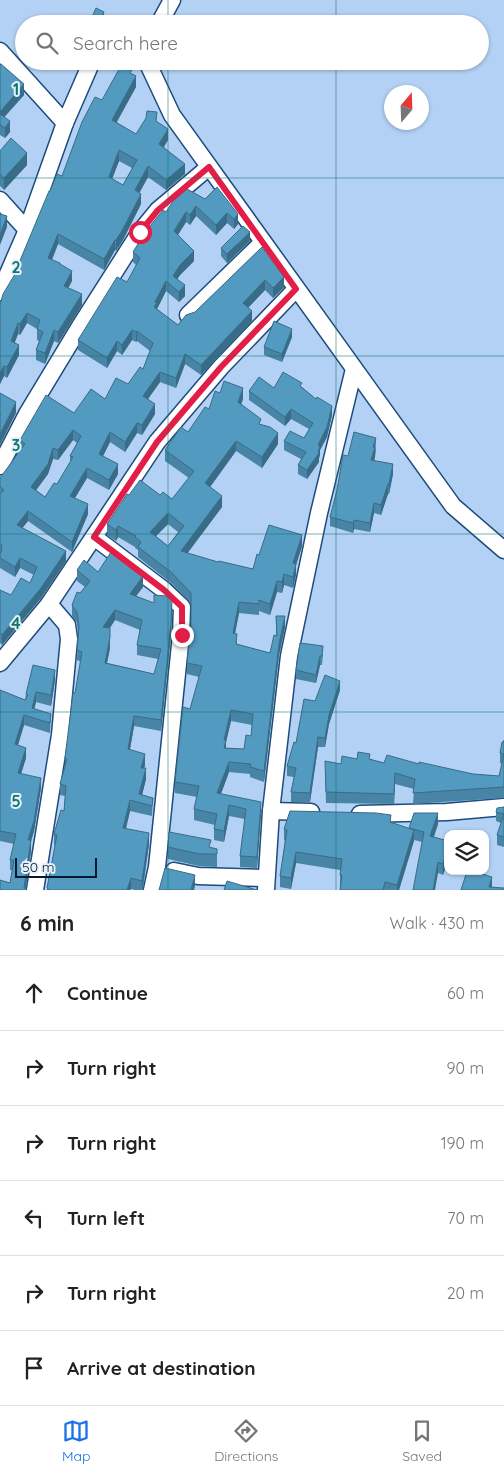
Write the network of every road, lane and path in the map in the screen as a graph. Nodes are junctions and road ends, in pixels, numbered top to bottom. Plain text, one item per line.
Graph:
1 (172, 0) edge
2 (164, 15) edge
3 (0, 51) edge
4 (15, 68) edge
5 (17, 70) edge
6 (88, 70) edge
7 (151, 70) edge
8 (65, 123) junction
9 (209, 167) junction
10 (0, 200) edge
11 (27, 230) junction
12 (263, 242) junction
13 (296, 289) junction
14 (0, 292) edge
15 (188, 315) edge
16 (354, 369) junction
17 (0, 466) edge
18 (94, 537) junction
19 (504, 550) edge
20 (49, 604) junction
21 (0, 663) edge
22 (504, 807) edge
23 (270, 812) junction
24 (330, 813) edge
25 (349, 814) edge
26 (157, 867) junction
27 (197, 883) edge
28 (266, 884) edge
29 (35, 890) edge
30 (152, 890) edge

1 - 2 street
3 - 4 street
5 - 8 street
6 - 8 street
7 - 9 street
8 - 11 street
9 - 12 street
9 - 17 street
10 - 11 street
11 - 14 street
12 - 13 street
12 - 15 street
13 - 16 street
13 - 18 street
16 - 19 street
16 - 23 street
18 - 20 street
18 - 26 street
20 - 21 street
20 - 29 street
22 - 25 street
23 - 24 street
23 - 28 street
26 - 27 street
26 - 30 street
27 - 28 street

